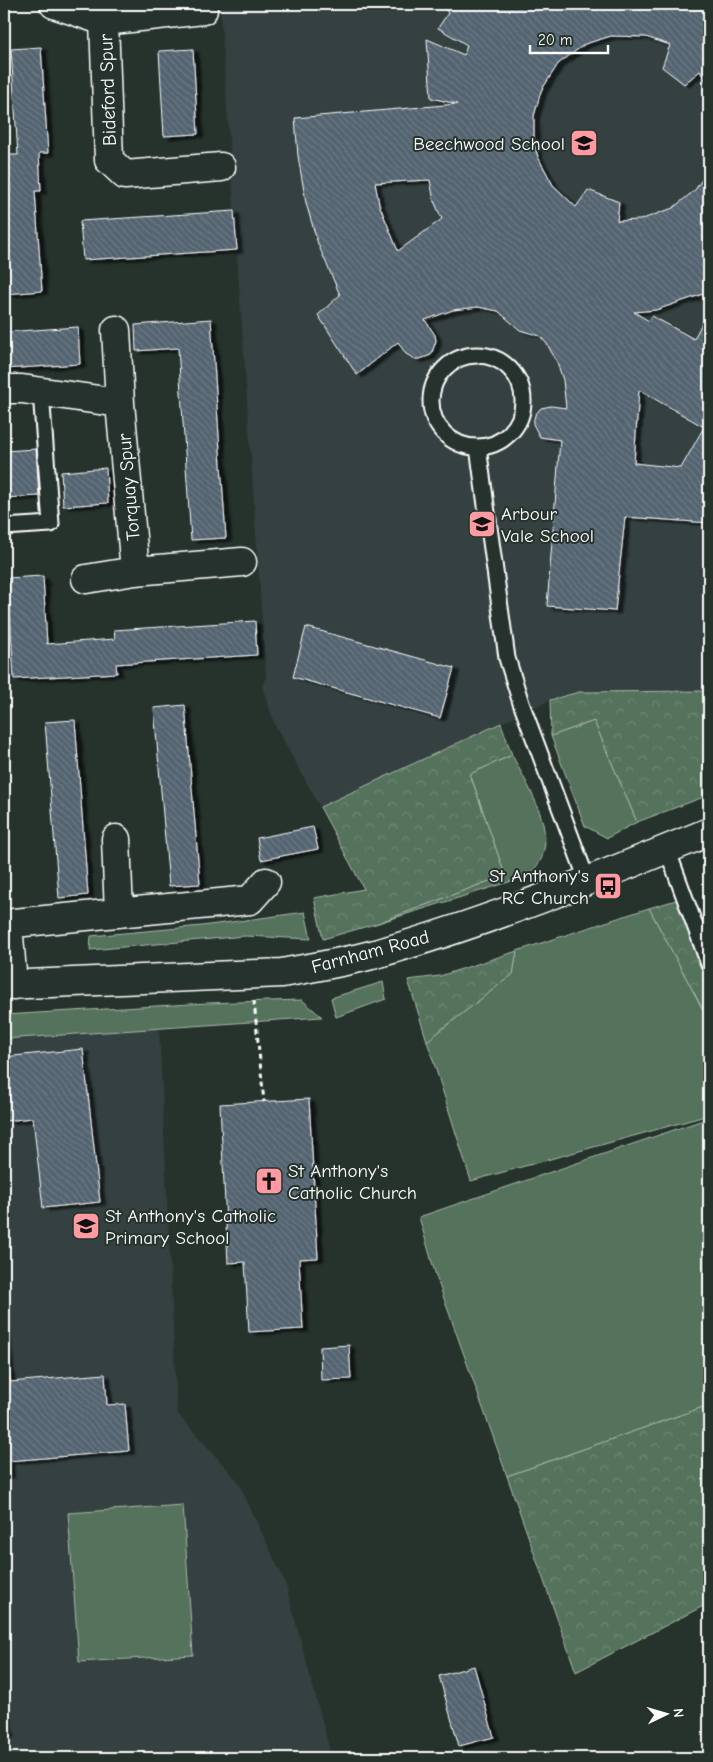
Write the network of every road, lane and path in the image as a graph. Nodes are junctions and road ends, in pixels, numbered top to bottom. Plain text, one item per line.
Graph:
1 (54, 4) edge
2 (203, 10) dead end
3 (104, 21) junction
4 (221, 167) dead end
5 (116, 330) dead end
6 (4, 389) edge
7 (41, 392) junction
8 (120, 403) junction
9 (478, 447) junction
10 (4, 527) edge
11 (242, 562) dead end
12 (135, 571) junction
13 (86, 579) dead end
14 (709, 832) edge
15 (116, 839) dead end
16 (667, 849) junction
17 (587, 880) junction
18 (266, 882) dead end
19 (119, 913) junction
20 (6, 924) edge
21 (709, 964) edge
22 (251, 972) junction
23 (8, 985) edge
24 (264, 1102) dead end

1 - 3 street, Bideford Spur
2 - 3 street, Bideford Spur
3 - 4 street, Bideford Spur
5 - 8 street, Torquay Spur
6 - 7 street
7 - 8 street
7 - 10 lane
8 - 12 street, Torquay Spur
9 - 9 lane
9 - 17 lane
11 - 12 street
12 - 13 street
14 - 16 street, Farnham Road
15 - 19 street
16 - 17 street, Farnham Road
16 - 21 lane
17 - 22 street, Farnham Road
18 - 19 street, Farnham Road
19 - 20 street, Farnham Road
20 - 23 street, Farnham Road
22 - 23 street, Farnham Road
22 - 24 path

